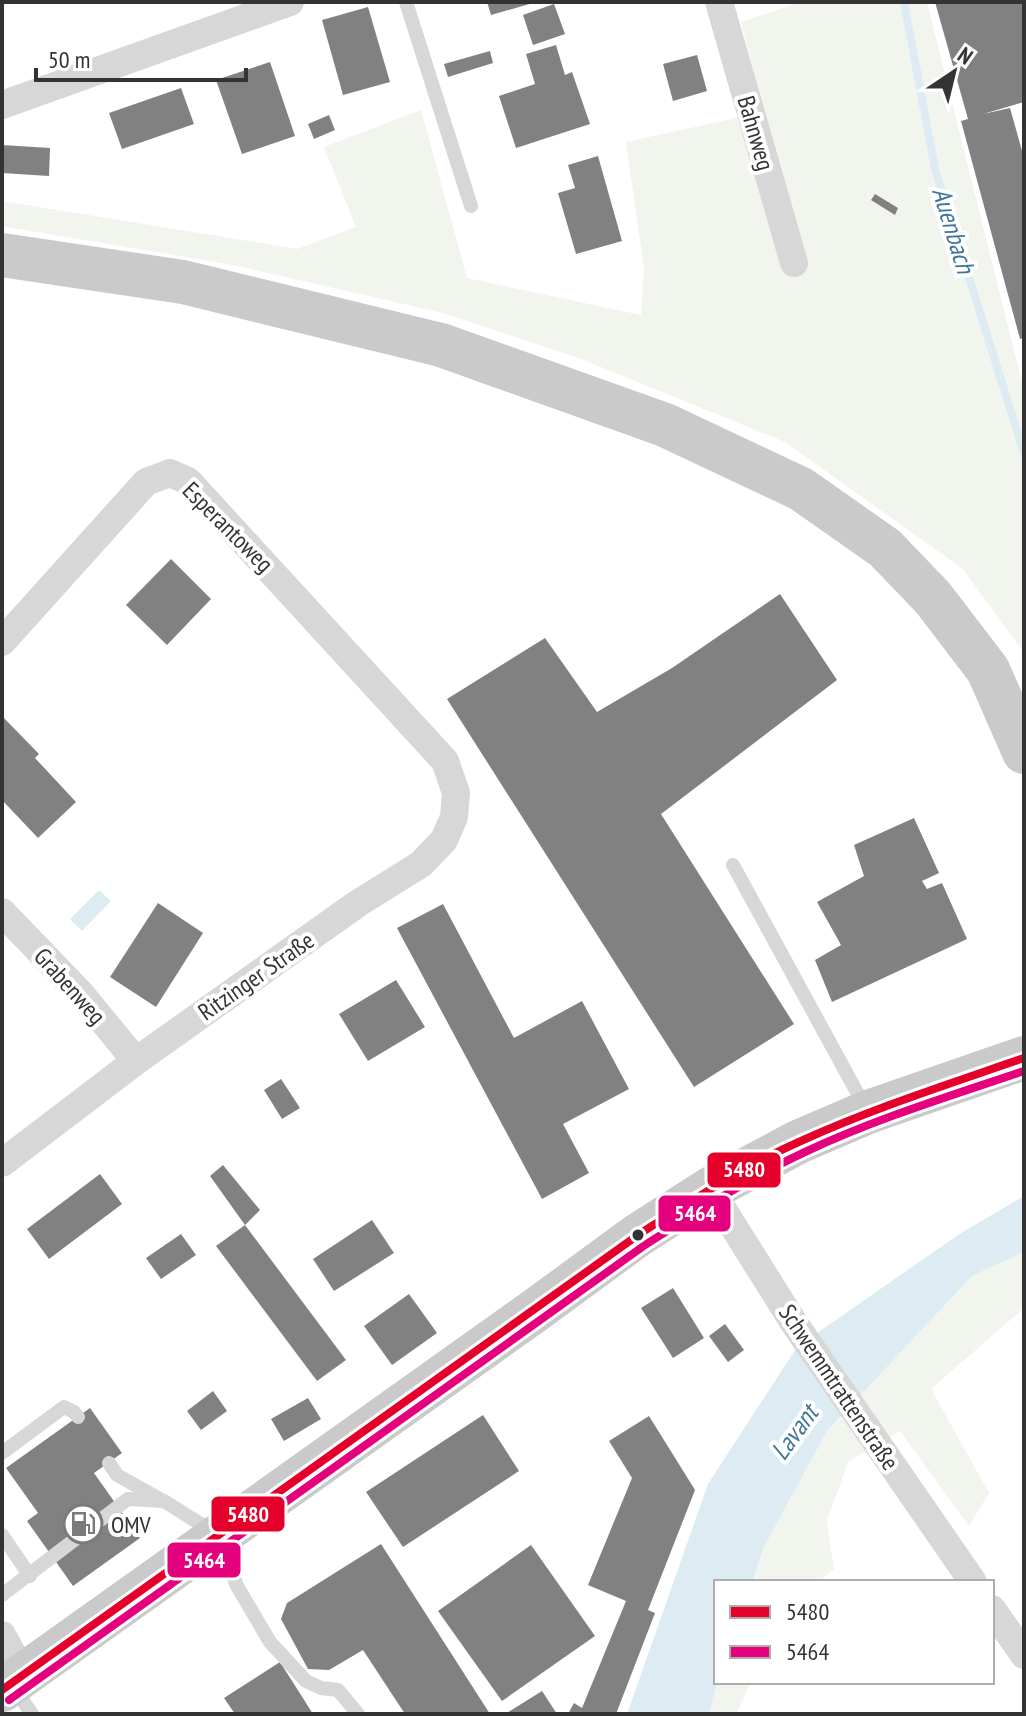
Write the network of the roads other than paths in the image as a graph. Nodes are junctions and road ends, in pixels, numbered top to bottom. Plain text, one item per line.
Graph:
1 (290, 2) edge
2 (406, 2) edge
3 (719, 2) edge
4 (2, 105) edge
5 (471, 206) dead end
6 (2, 255) edge
7 (794, 263) dead end
8 (2, 642) edge
9 (1024, 752) edge
10 (445, 761) joint
11 (733, 865) dead end
12 (2, 912) edge
13 (1024, 1058) edge
14 (136, 1061) junction
15 (868, 1112) junction
16 (2, 1163) edge
17 (710, 1189) junction
18 (78, 1417) dead end
19 (2, 1453) edge
20 (109, 1463) dead end
21 (164, 1501) junction
22 (2, 1535) edge
23 (218, 1535) junction
24 (30, 1576) junction
25 (972, 1580) edge
26 (2, 1595) edge
27 (994, 1612) edge
28 (2, 1635) edge
29 (1024, 1655) edge
30 (17, 1691) edge
31 (358, 1714) edge

1 - 4 street
2 - 5 lane
3 - 7 street, Bahnweg
6 - 9 main road
8 - 10 street, Esperantoweg
10 - 14 street, Ritzinger Straße
11 - 15 lane
12 - 14 street, Grabenweg
13 - 15 main road
14 - 16 street, Ritzinger Straße
15 - 17 main road
17 - 23 main road
17 - 25 street, Schwemmtrattenstraße
18 - 19 lane
20 - 21 lane
21 - 23 lane
21 - 24 lane
22 - 24 lane
23 - 30 main road
23 - 31 lane
24 - 26 lane
27 - 29 street
28 - 30 street

